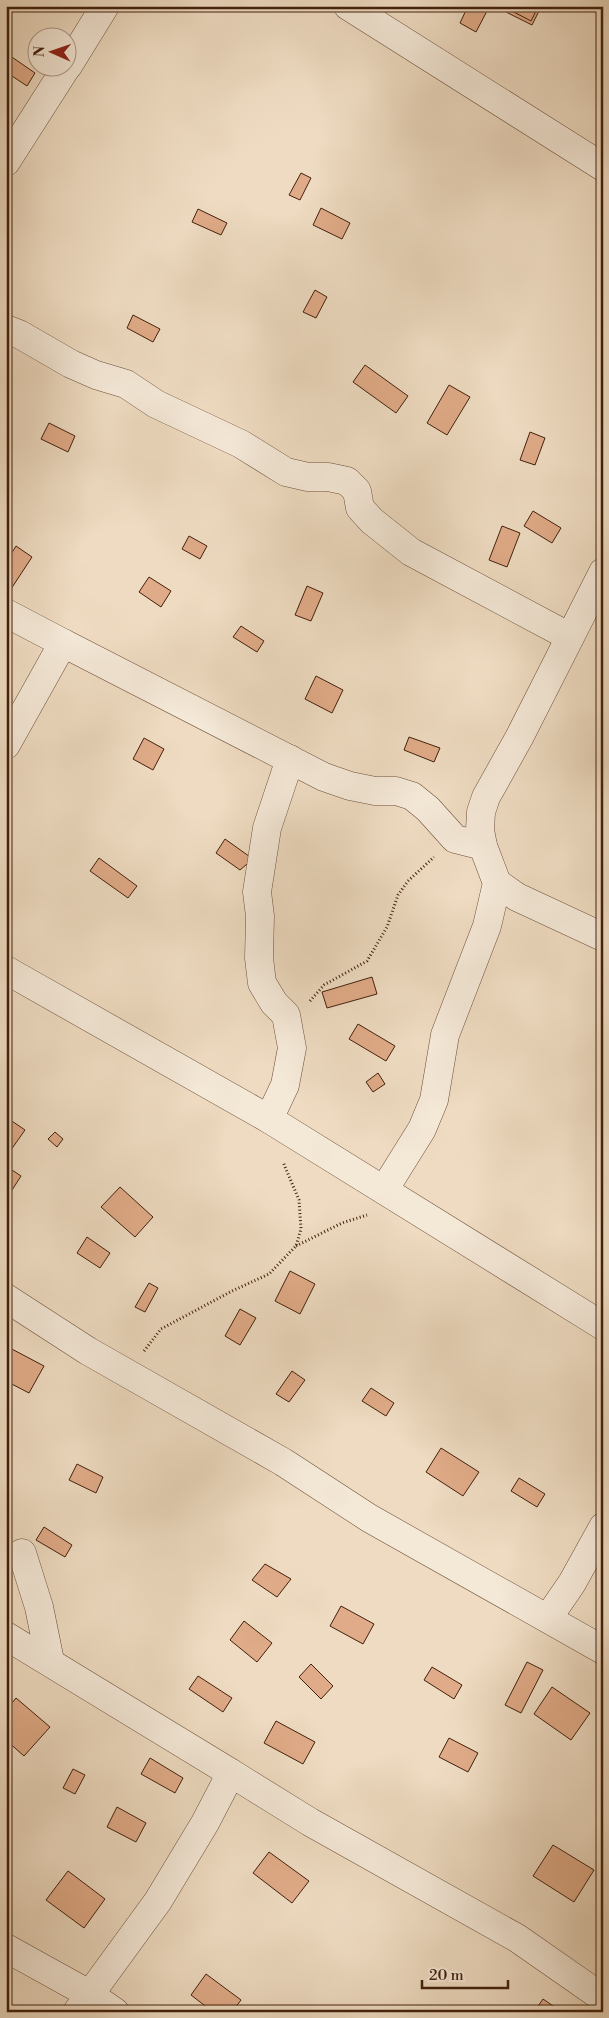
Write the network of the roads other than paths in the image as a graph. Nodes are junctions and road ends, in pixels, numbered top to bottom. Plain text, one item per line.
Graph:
1 (105, 6) edge
2 (348, 6) edge
3 (78, 49) edge
4 (60, 78) edge
5 (6, 162) edge
6 (603, 166) edge
7 (6, 329) edge
8 (601, 579) edge
9 (6, 613) edge
10 (570, 637) junction
11 (63, 643) junction
12 (6, 745) edge
13 (290, 759) junction
14 (483, 846) junction
15 (497, 883) junction
16 (603, 937) edge
17 (6, 970) edge
18 (270, 1119) junction
19 (392, 1195) junction
20 (6, 1298) edge
21 (603, 1326) edge
22 (603, 1527) edge
23 (22, 1553) dead end
24 (548, 1618) junction
25 (6, 1636) edge
26 (603, 1650) edge
27 (50, 1661) junction
28 (231, 1773) junction
29 (6, 1948) edge
30 (603, 1998) edge
31 (83, 2003) edge
32 (116, 2012) edge

1 - 3 street
2 - 6 street
4 - 5 street
7 - 10 street
8 - 10 street
9 - 11 street
10 - 14 street
11 - 12 street
11 - 13 street
13 - 14 street
13 - 18 street
14 - 15 street
15 - 16 street
15 - 19 street
17 - 18 street
18 - 19 street
19 - 21 street
20 - 24 street
22 - 24 street
23 - 27 street
24 - 26 street
25 - 27 street
27 - 28 street
28 - 30 street
28 - 31 street
29 - 31 street
31 - 32 street

